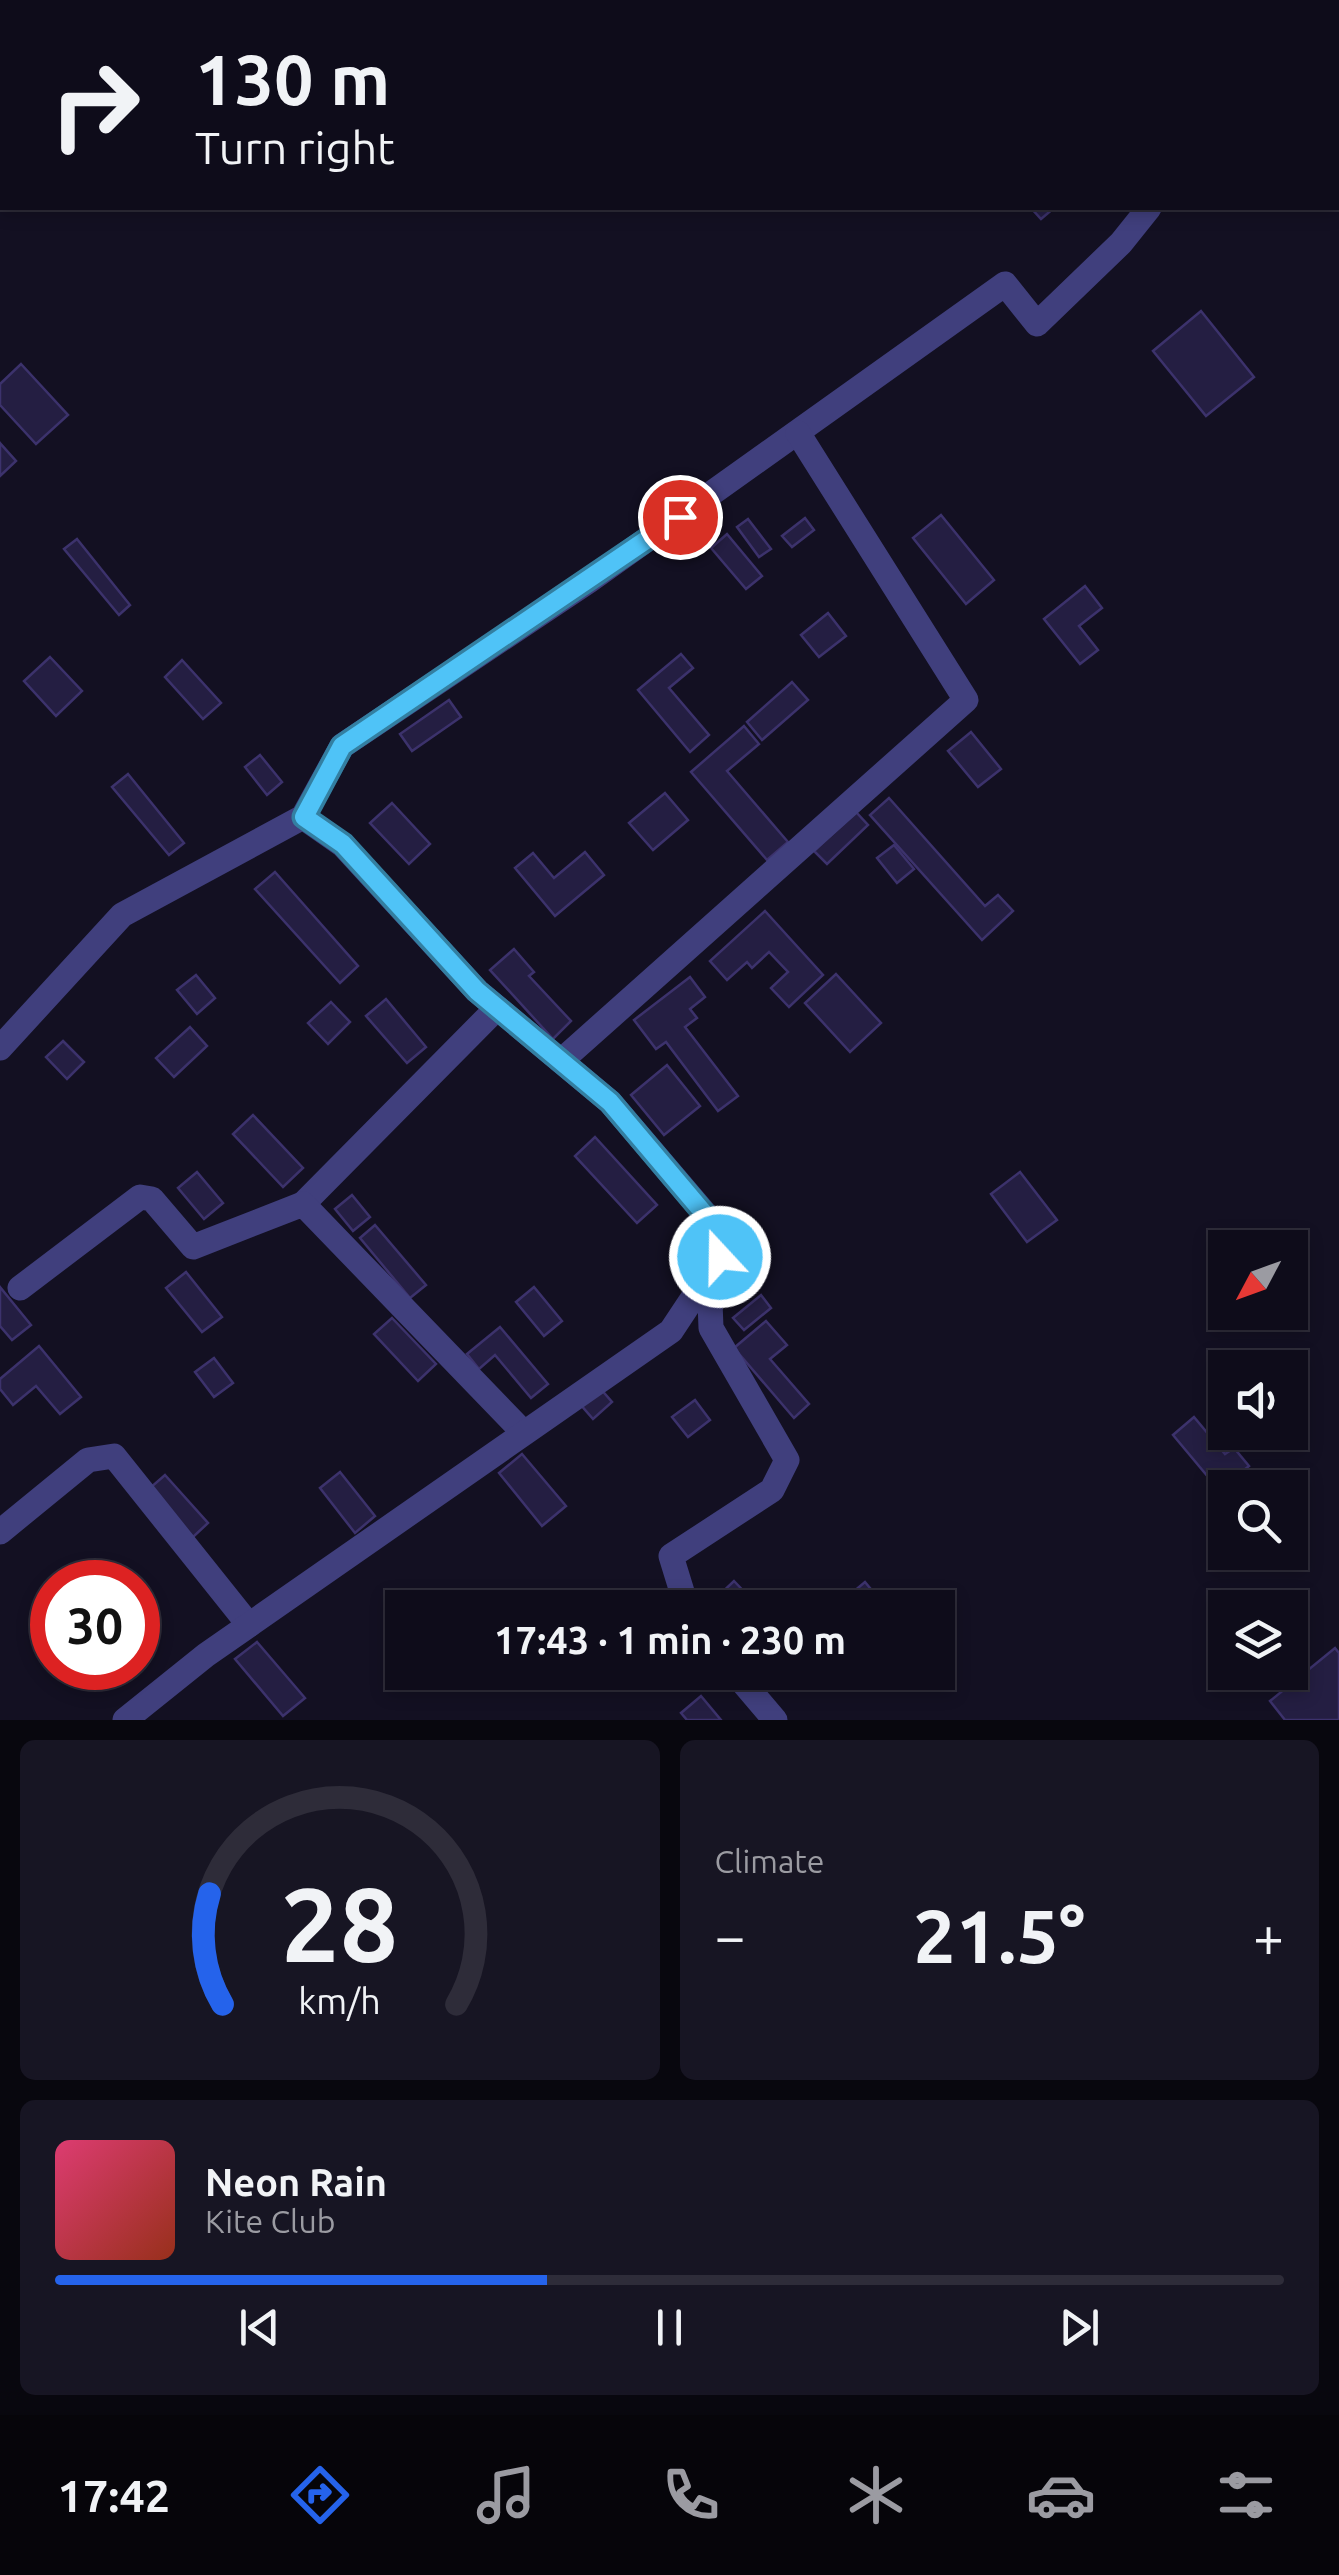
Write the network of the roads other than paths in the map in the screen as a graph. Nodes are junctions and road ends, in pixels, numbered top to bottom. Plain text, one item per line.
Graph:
1 (1147, 210) edge
2 (798, 433) junction
3 (304, 817) junction
4 (498, 1008) junction
5 (0, 1048) edge
6 (561, 1061) junction
7 (303, 1204) junction
8 (708, 1276) junction
9 (20, 1288) dead end
10 (523, 1432) junction
11 (0, 1532) edge
12 (681, 1590) edge
13 (249, 1624) junction
14 (749, 1690) edge
15 (125, 1720) edge
16 (775, 1720) edge

1 - 2 street
2 - 3 street
2 - 6 street
3 - 4 street
3 - 5 street
4 - 6 street
4 - 7 street
6 - 8 street
7 - 9 street
7 - 10 street
8 - 10 street
8 - 12 street
10 - 13 street
11 - 13 street
13 - 15 street
14 - 16 street

